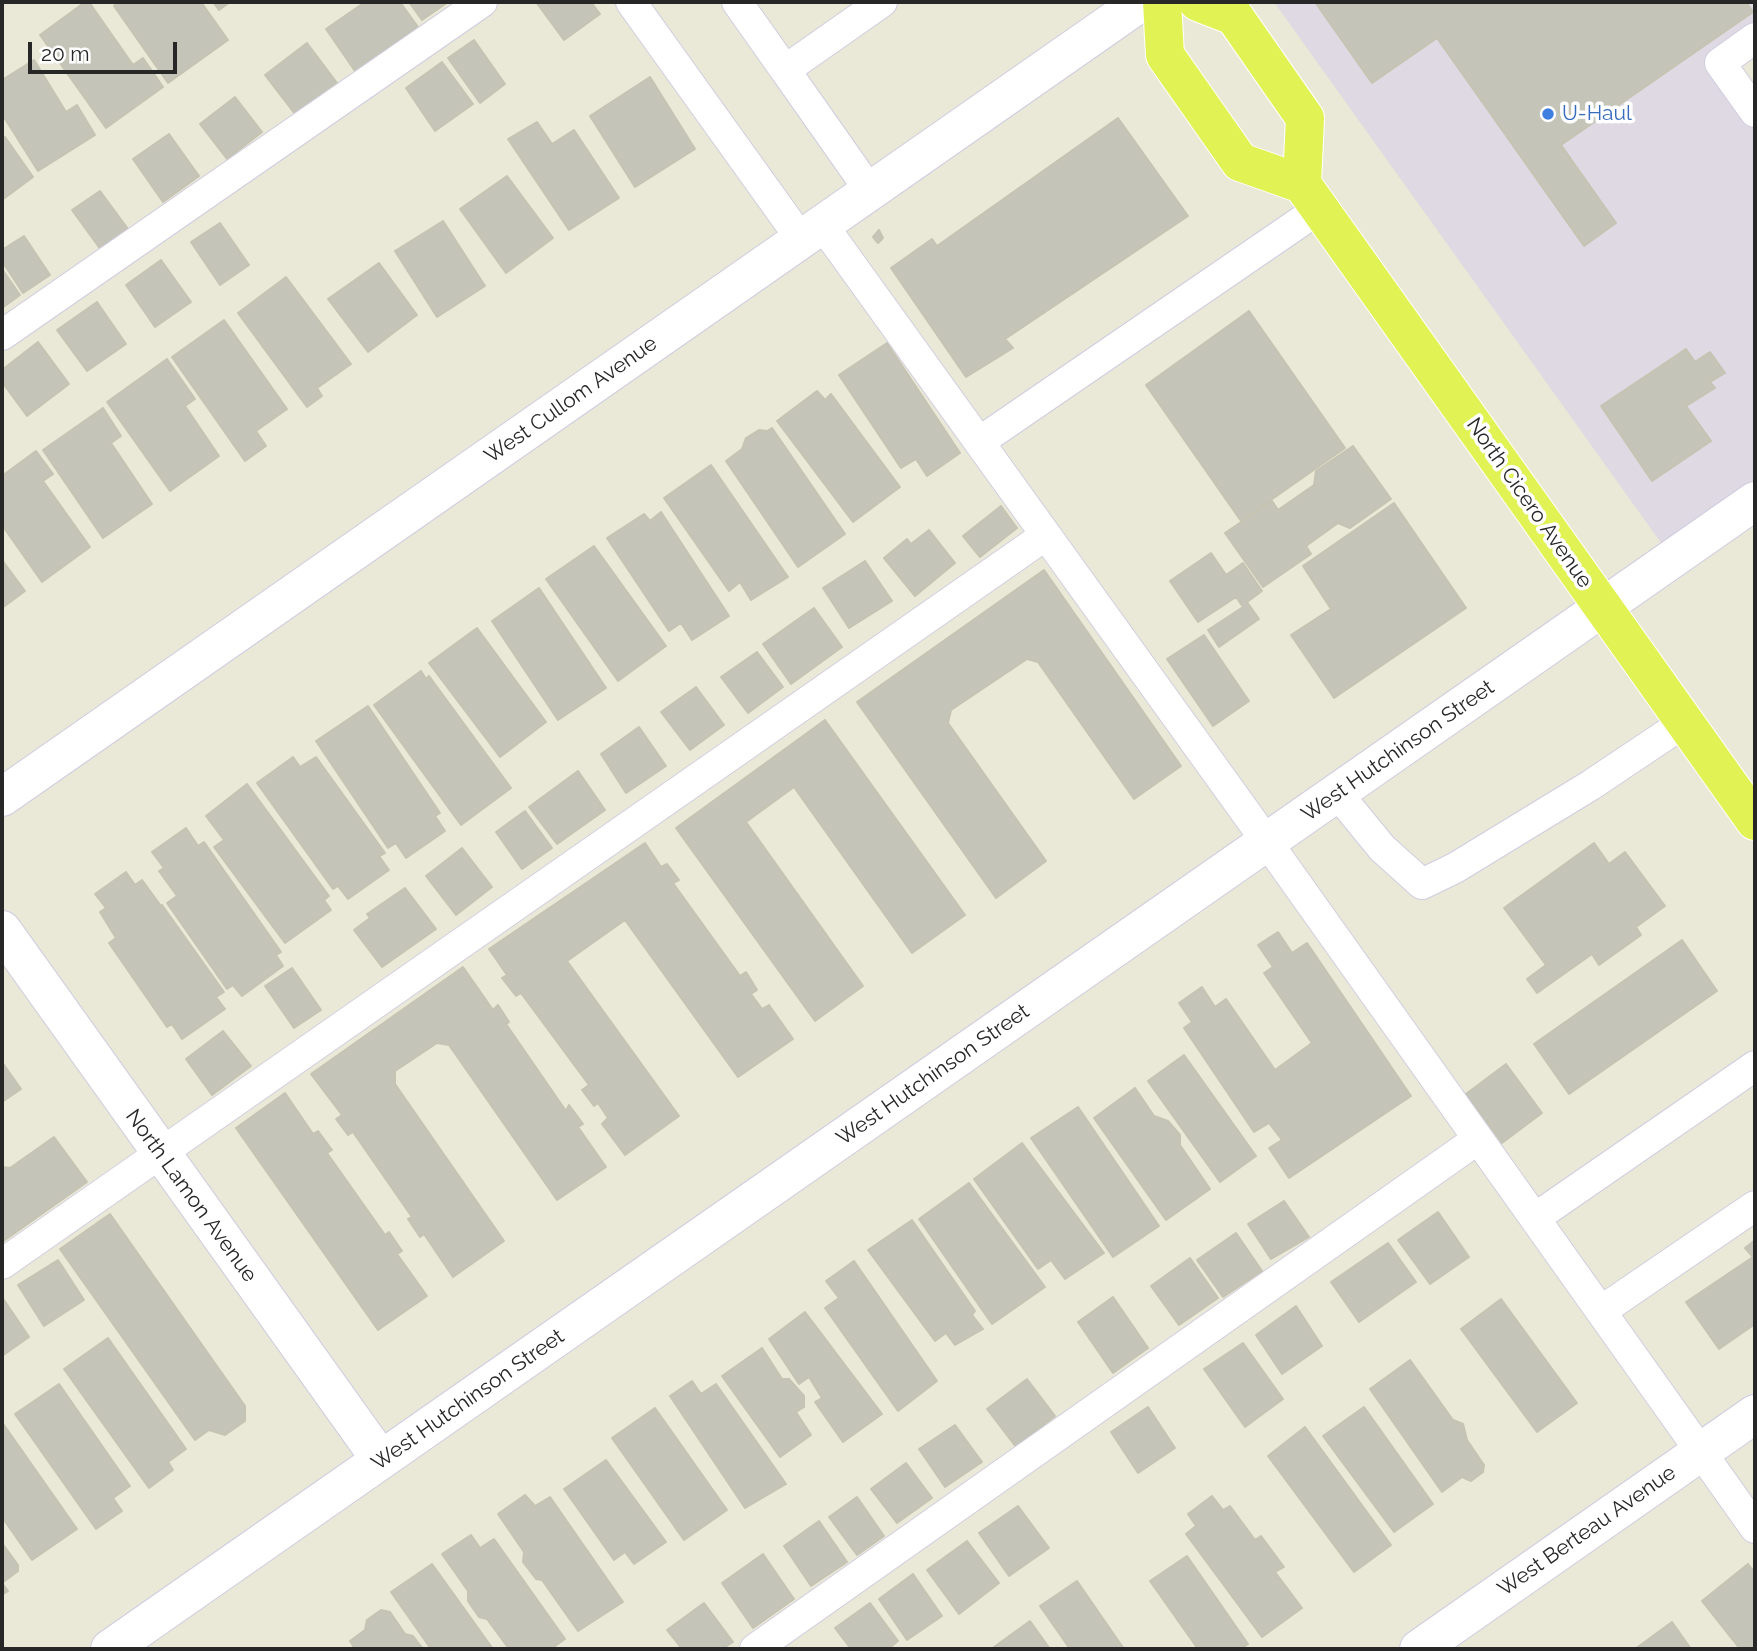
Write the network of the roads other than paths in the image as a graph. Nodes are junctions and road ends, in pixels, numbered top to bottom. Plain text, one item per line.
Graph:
1 (482, 2) edge
2 (631, 2) edge
3 (737, 2) edge
4 (882, 2) edge
5 (1141, 2) edge
6 (1162, 2) edge
7 (1198, 2) edge
8 (1755, 38) edge
9 (785, 70) junction
10 (1755, 112) edge
11 (870, 191) junction
12 (1310, 197) junction
13 (811, 232) junction
14 (2, 335) edge
15 (979, 442) junction
16 (1755, 501) edge
17 (1046, 535) junction
18 (1603, 607) junction
19 (1685, 722) junction
20 (1337, 793) junction
21 (2, 797) edge
22 (1755, 821) edge
23 (1267, 842) junction
24 (2, 930) edge
25 (1755, 1066) edge
26 (1478, 1139) junction
27 (161, 1153) junction
28 (1755, 1206) edge
29 (1535, 1218) junction
30 (2, 1264) edge
31 (1601, 1311) junction
32 (1751, 1425) edge
33 (1701, 1451) junction
34 (382, 1460) junction
35 (1755, 1528) edge
36 (110, 1649) edge
37 (755, 1649) edge
38 (1419, 1649) edge

1 - 14 lane
2 - 13 lane
3 - 9 lane
4 - 9 lane
5 - 11 street, West Cullom Avenue
6 - 12 main road
7 - 12 main road
8 - 10 lane
9 - 11 lane
11 - 13 street, West Cullom Avenue
12 - 15 lane
12 - 18 main road, North Cicero Avenue
13 - 15 lane
13 - 21 street, West Cullom Avenue
15 - 17 lane
16 - 18 street, West Hutchinson Street
17 - 23 lane
17 - 27 lane
18 - 19 main road, North Cicero Avenue
18 - 20 street, West Hutchinson Street
19 - 20 lane
19 - 22 main road, North Cicero Avenue
20 - 23 street, West Hutchinson Street
23 - 26 lane
23 - 34 street, West Hutchinson Street
24 - 27 street, North Lamon Avenue
25 - 29 lane
26 - 29 lane
26 - 37 lane
27 - 30 lane
27 - 34 street, North Lamon Avenue
28 - 31 lane
29 - 31 lane
31 - 33 lane
32 - 33 street, West Berteau Avenue
33 - 35 lane
33 - 38 street, West Berteau Avenue
34 - 36 street, West Hutchinson Street

